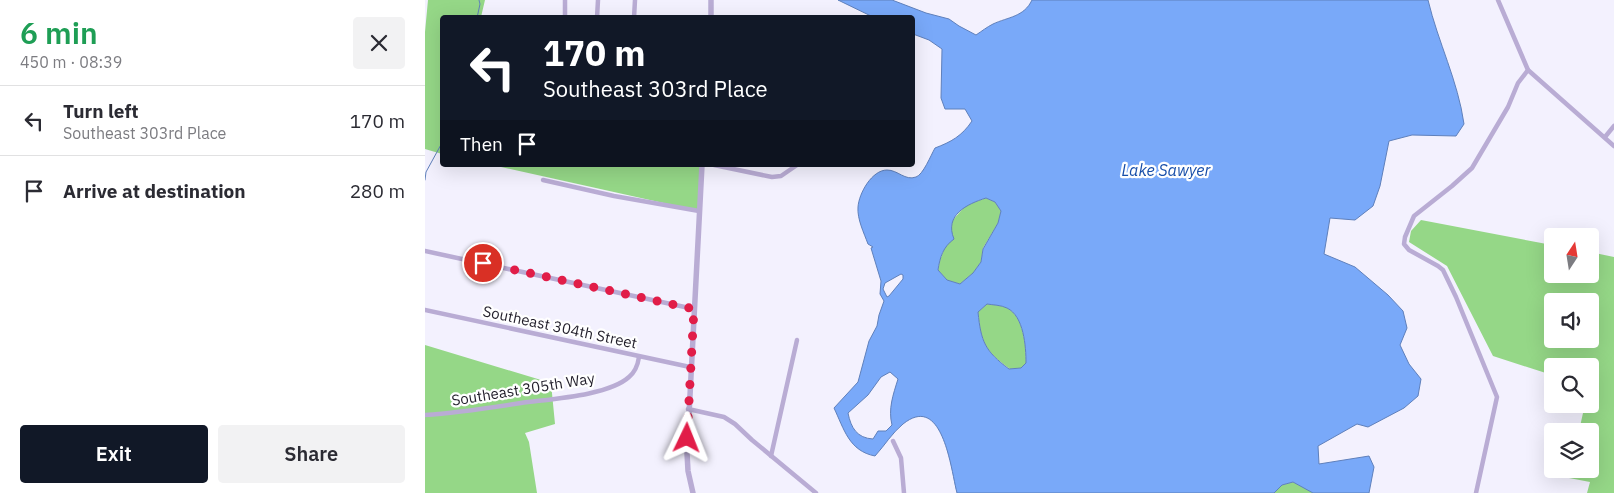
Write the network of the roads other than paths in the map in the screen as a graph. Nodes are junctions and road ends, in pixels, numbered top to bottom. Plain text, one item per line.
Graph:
1 (565, 0) edge
2 (598, 0) edge
3 (635, 0) edge
4 (711, 0) edge
5 (1498, 0) edge
6 (565, 15) edge
7 (597, 15) edge
8 (634, 15) edge
9 (711, 15) edge
10 (1528, 70) junction
11 (1614, 126) edge
12 (1605, 138) junction
13 (1614, 146) edge
14 (702, 167) edge
15 (722, 167) edge
16 (794, 167) edge
17 (543, 180) dead end
18 (699, 211) junction
19 (425, 251) edge
20 (694, 309) junction
21 (425, 310) edge
22 (797, 340) dead end
23 (639, 357) junction
24 (690, 367) junction
25 (688, 409) junction
26 (425, 415) edge
27 (893, 441) dead end
28 (771, 456) junction
29 (693, 493) edge
30 (816, 493) edge
31 (904, 493) edge
32 (1475, 493) edge

1 - 6 street
2 - 7 street
3 - 8 street
4 - 9 street
5 - 10 street
10 - 12 street
10 - 32 street
11 - 12 street
12 - 13 street
14 - 18 street
15 - 16 street
17 - 18 street
18 - 20 street
19 - 20 street
20 - 24 street
21 - 23 street, Southeast 304th Street
22 - 28 street
23 - 24 street, Southeast 304th Street
23 - 26 street, Southeast 305th Way
24 - 25 street
25 - 28 street
25 - 29 street
27 - 31 street
28 - 30 street

